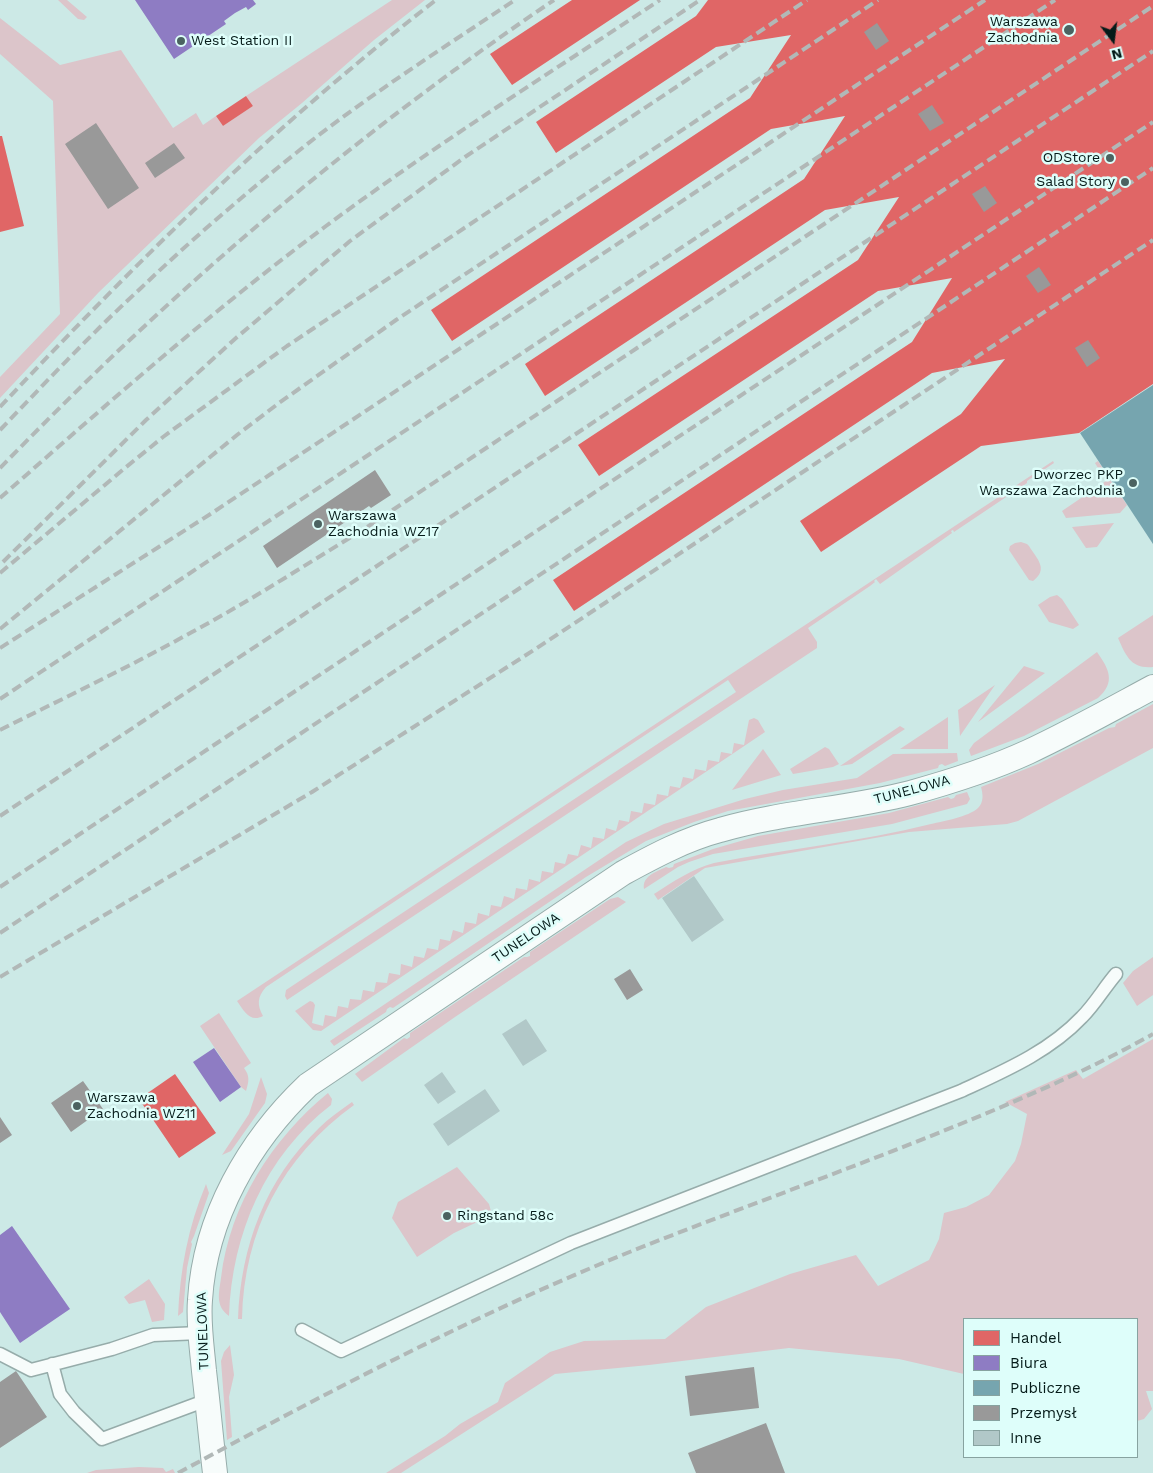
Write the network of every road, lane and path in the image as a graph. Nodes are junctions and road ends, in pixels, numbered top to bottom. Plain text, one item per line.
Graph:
1 (1153, 687) edge
2 (1116, 974) dead end
3 (302, 1330) dead end
4 (200, 1333) junction
5 (0, 1354) edge
6 (52, 1364) junction
7 (207, 1400) junction
8 (215, 1473) edge

1 - 4 street, TUNELOWA
2 - 3 lane
4 - 6 lane
4 - 7 street, TUNELOWA
5 - 6 lane
6 - 7 lane
7 - 8 street, TUNELOWA

